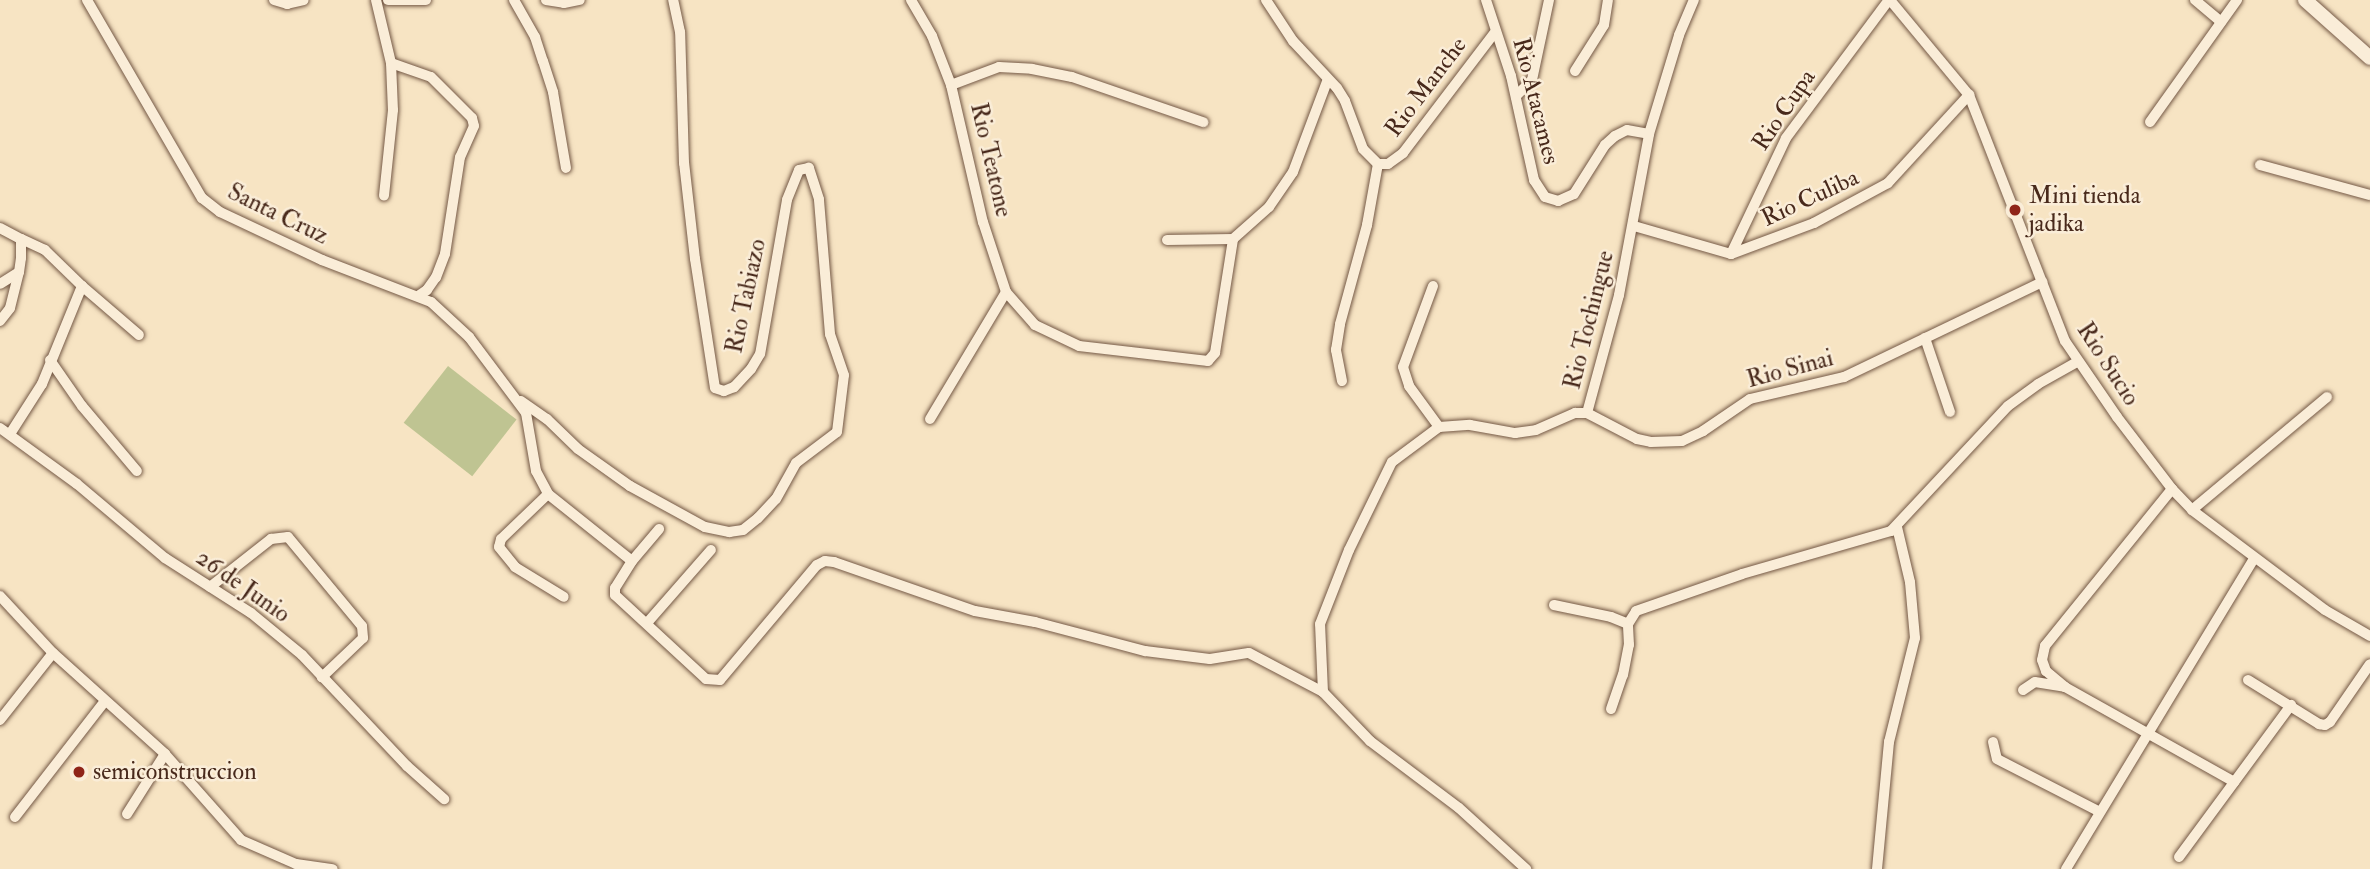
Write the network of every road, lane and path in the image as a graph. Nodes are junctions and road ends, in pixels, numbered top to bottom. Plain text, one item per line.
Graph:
1 (87, 0) edge
2 (274, 0) edge
3 (304, 0) edge
4 (376, 0) edge
5 (388, 0) edge
6 (426, 0) edge
7 (514, 0) edge
8 (546, 0) edge
9 (580, 0) edge
10 (673, 0) edge
11 (911, 0) edge
12 (1266, 0) edge
13 (1486, 0) edge
14 (1549, 0) edge
15 (1608, 0) edge
16 (1694, 0) edge
17 (1890, 0) edge
18 (2195, 0) edge
19 (2237, 0) edge
20 (2305, 0) edge
21 (2221, 22) junction
22 (1496, 31) junction
23 (2370, 58) edge
24 (390, 62) junction
25 (1575, 71) dead end
26 (1328, 79) junction
27 (951, 85) junction
28 (1516, 96) junction
29 (1969, 96) junction
30 (1203, 122) dead end
31 (2150, 122) dead end
32 (1649, 134) junction
33 (1378, 164) junction
34 (2260, 165) dead end
35 (566, 168) dead end
36 (2370, 195) edge
37 (384, 196) dead end
38 (1634, 226) junction
39 (0, 228) edge
40 (21, 239) junction
41 (1167, 240) dead end
42 (1233, 240) junction
43 (1731, 254) junction
44 (19, 272) junction
45 (2042, 282) junction
46 (0, 284) edge
47 (82, 286) junction
48 (1433, 286) dead end
49 (1006, 292) junction
50 (418, 296) junction
51 (0, 321) edge
52 (139, 335) dead end
53 (1925, 338) junction
54 (50, 360) junction
55 (2077, 362) junction
56 (1342, 381) dead end
57 (2327, 397) dead end
58 (516, 398) junction
59 (1950, 412) dead end
60 (1587, 413) junction
61 (930, 419) dead end
62 (1439, 427) junction
63 (5, 431) edge
64 (137, 471) dead end
65 (2172, 489) junction
66 (548, 494) junction
67 (2192, 510) junction
68 (1897, 527) junction
69 (659, 529) dead end
70 (711, 550) dead end
71 (2254, 558) junction
72 (632, 561) junction
73 (211, 587) junction
74 (564, 597) dead end
75 (1, 600) edge
76 (1554, 605) dead end
77 (648, 623) junction
78 (1628, 624) junction
79 (2370, 636) edge
80 (53, 653) junction
81 (2370, 664) edge
82 (322, 677) junction
83 (2248, 680) dead end
84 (2065, 687) junction
85 (2023, 690) dead end
86 (1323, 692) junction
87 (105, 701) junction
88 (2291, 705) junction
89 (1611, 709) dead end
90 (0, 720) edge
91 (2149, 733) junction
92 (1993, 742) dead end
93 (165, 754) junction
94 (2234, 782) junction
95 (444, 799) dead end
96 (2098, 811) junction
97 (127, 814) dead end
98 (15, 817) dead end
99 (2179, 857) dead end
100 (332, 869) edge
101 (1527, 869) edge
102 (1877, 869) edge
103 (2066, 869) edge

1 - 50 street, Santa Cruz
2 - 3 street
4 - 24 street
5 - 6 street
7 - 35 street
8 - 9 street
10 - 58 street, Rio Tabiazo
11 - 27 street, Rio Teatone
12 - 26 street, Rio Manche
13 - 22 street, Rio Atacames
14 - 28 street
15 - 25 street
16 - 32 street, Rio Tochingue
17 - 29 street, Rio Sucio
17 - 43 street, Rio Cupa
18 - 21 street
19 - 21 street
20 - 23 street
21 - 31 street
22 - 28 street, Rio Atacames
22 - 33 street, Rio Manche
24 - 37 street
24 - 50 street
26 - 33 street, Rio Manche
26 - 42 street
27 - 30 street
27 - 49 street, Rio Teatone
28 - 32 street, Rio Atacames
29 - 43 street, Rio Culiba
29 - 45 street, Rio Sucio
32 - 38 street, Rio Tochingue
33 - 56 street
34 - 36 street
38 - 43 street
38 - 60 street, Rio Tochingue
39 - 40 street
40 - 44 street
40 - 47 street
41 - 42 street
42 - 49 street, Rio Teatone
44 - 46 street
44 - 51 street
45 - 53 street, Rio Sinai
45 - 55 street, Rio Sucio
47 - 52 street
47 - 54 street
48 - 62 street
49 - 61 street
50 - 58 street, Santa Cruz
53 - 59 street
53 - 60 street, Rio Sinai
54 - 63 street
54 - 64 street
55 - 65 street, Rio Sucio
55 - 68 street
57 - 67 street
58 - 66 street
60 - 62 street, Rio Tochingue
62 - 86 street
63 - 73 street, 26 de Junio
65 - 67 street, Rio Sucio
65 - 84 street
66 - 72 street
66 - 74 street
67 - 71 street, Rio Sucio
68 - 78 street
68 - 102 street
69 - 72 street
70 - 77 street
71 - 79 street, Rio Sucio
71 - 91 street
72 - 77 street
73 - 82 street, 26 de Junio
73 - 82 street
75 - 80 street
76 - 78 street
77 - 86 street
78 - 89 street
80 - 87 street
80 - 90 street
81 - 88 street
82 - 95 street, 26 de Junio
83 - 88 street
84 - 85 street
84 - 91 street
86 - 101 street
87 - 93 street
87 - 98 street
88 - 94 street
91 - 94 street
91 - 96 street
92 - 96 street
93 - 97 street
93 - 100 street
94 - 99 street
96 - 103 street

